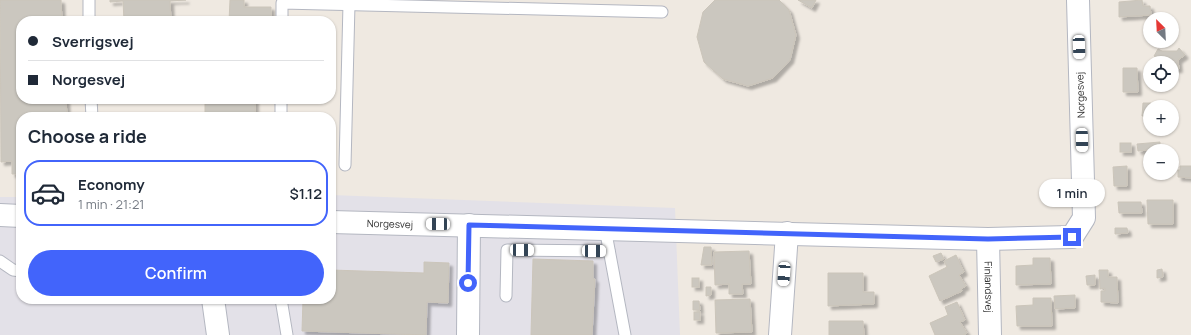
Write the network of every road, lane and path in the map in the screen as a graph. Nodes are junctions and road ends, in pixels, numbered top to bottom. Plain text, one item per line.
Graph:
1 (88, 0) edge
2 (621, 0) edge
3 (1078, 0) edge
4 (282, 1) edge
5 (349, 4) junction
6 (616, 11) junction
7 (662, 12) dead end
8 (89, 16) edge
9 (282, 16) edge
10 (345, 165) dead end
11 (0, 215) edge
12 (16, 216) edge
13 (336, 222) edge
14 (469, 225) junction
15 (605, 228) junction
16 (787, 233) junction
17 (988, 239) junction
18 (609, 251) junction
19 (0, 261) edge
20 (16, 270) edge
21 (506, 296) dead end
22 (214, 304) edge
23 (282, 304) edge
24 (218, 335) edge
25 (287, 335) edge
26 (468, 335) edge
27 (625, 335) edge
28 (780, 335) edge
29 (990, 335) edge

1 - 8 lane
2 - 6 lane
3 - 17 street, Norgesvej
4 - 5 lane
4 - 9 lane
5 - 6 lane
5 - 10 lane
6 - 7 lane
11 - 12 street
13 - 14 street, Norgesvej
14 - 15 street, Norgesvej
14 - 26 street
15 - 16 street, Norgesvej
15 - 18 lane
16 - 17 street, Norgesvej
16 - 28 street
17 - 29 street, Finlandsvej
18 - 21 lane
18 - 27 lane
19 - 20 lane
22 - 24 street
23 - 25 lane

